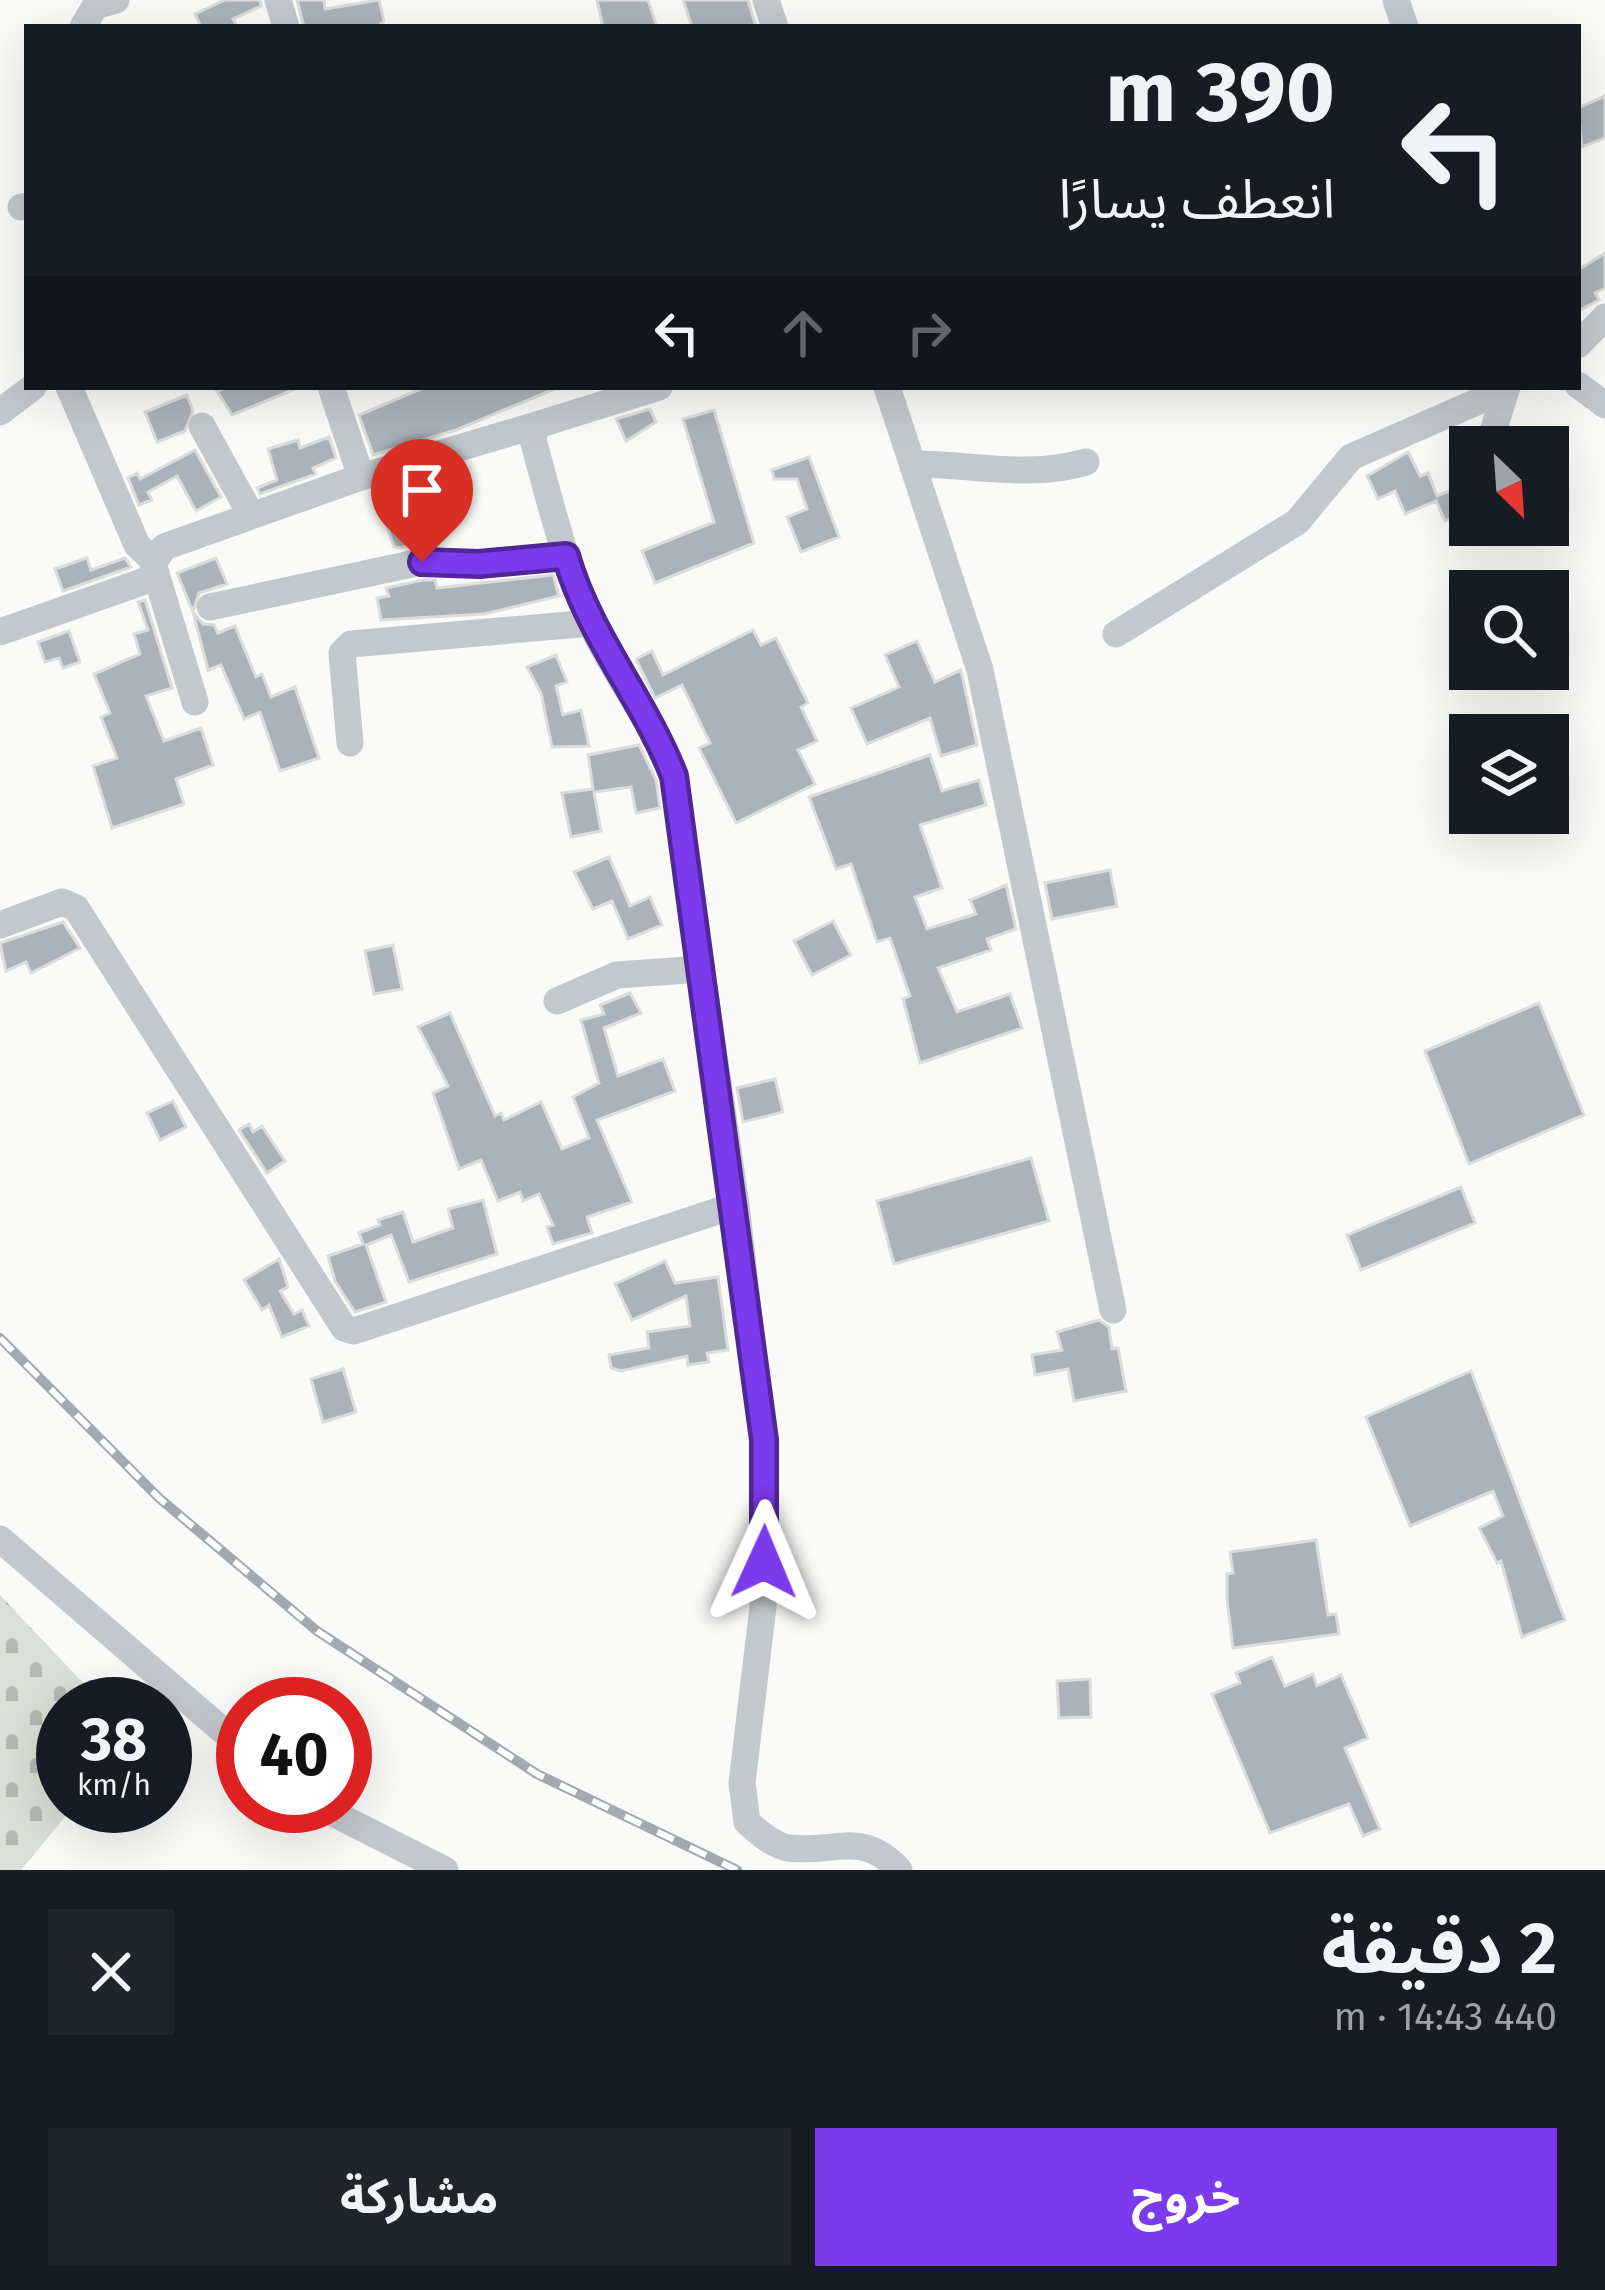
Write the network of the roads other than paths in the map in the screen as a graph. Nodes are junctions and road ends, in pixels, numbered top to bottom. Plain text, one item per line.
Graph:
1 (116, 0) edge
2 (84, 24) edge
3 (1605, 317) edge
4 (1581, 342) edge
5 (29, 390) edge
6 (70, 390) edge
7 (332, 390) edge
8 (649, 390) edge
9 (888, 390) edge
10 (1502, 390) edge
11 (1505, 390) edge
12 (0, 412) edge
13 (540, 424) junction
14 (202, 426) dead end
15 (1494, 426) edge
16 (1087, 462) dead end
17 (914, 464) junction
18 (361, 477) junction
19 (251, 515) junction
20 (566, 556) junction
21 (154, 569) junction
22 (210, 607) dead end
23 (592, 623) junction
24 (0, 632) edge
25 (1116, 634) dead end
26 (195, 702) dead end
27 (350, 743) dead end
28 (0, 925) edge
29 (701, 969) junction
30 (557, 1001) dead end
31 (736, 1204) junction
32 (1113, 1310) dead end
33 (0, 1540) edge
34 (216, 1725) edge
35 (372, 1833) edge
36 (445, 1870) edge
37 (899, 1870) edge

1 - 2 street
3 - 4 street
5 - 12 street
6 - 21 street
7 - 18 street
8 - 13 street
9 - 17 street
10 - 25 street
11 - 15 street
13 - 18 street
13 - 20 street
14 - 19 street
16 - 17 street
17 - 32 street
18 - 19 street
19 - 21 street
20 - 22 street
20 - 23 street
21 - 24 street
21 - 26 street
23 - 27 street
23 - 29 street
28 - 31 street
29 - 30 street
29 - 31 street
31 - 37 street
33 - 34 street
35 - 36 street

